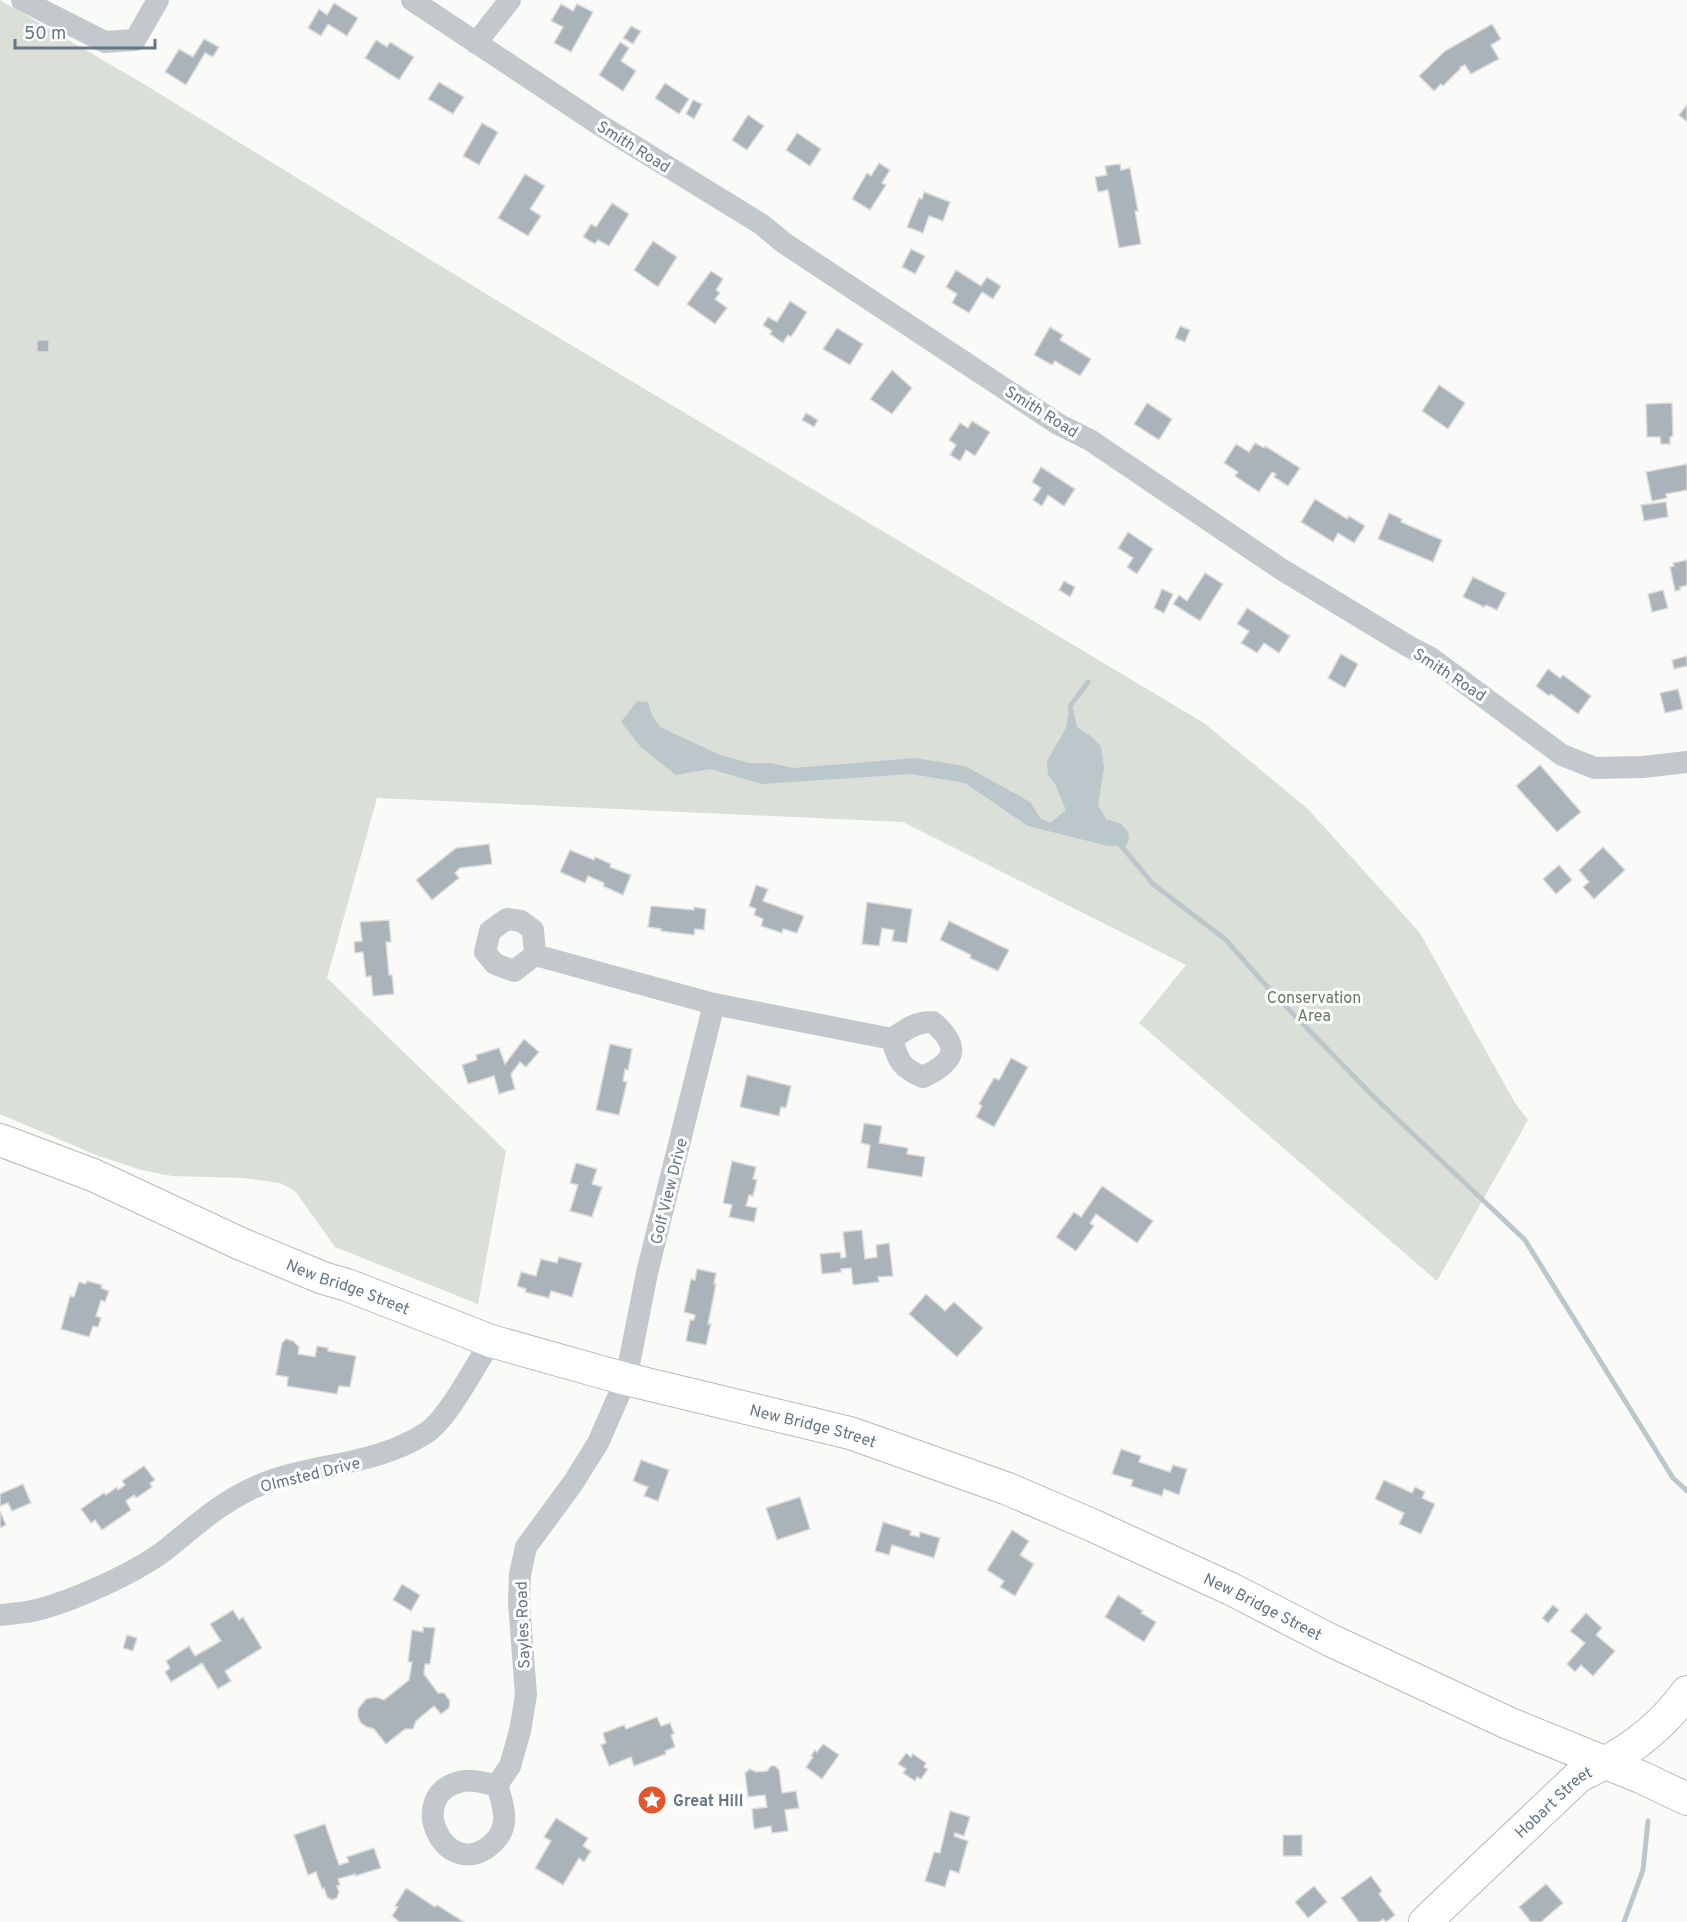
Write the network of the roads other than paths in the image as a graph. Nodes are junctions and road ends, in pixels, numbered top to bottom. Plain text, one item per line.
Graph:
1 (22, 0) edge
2 (158, 0) edge
3 (412, 0) edge
4 (510, 0) edge
5 (476, 43) junction
6 (1687, 762) edge
7 (535, 955) dead end
8 (714, 1004) junction
9 (892, 1039) dead end
10 (0, 1140) edge
11 (491, 1341) junction
12 (626, 1379) junction
13 (0, 1615) edge
14 (1687, 1692) edge
15 (1606, 1763) junction
16 (497, 1785) dead end
17 (1687, 1799) edge
18 (1425, 1922) edge

1 - 2 street
3 - 5 street, Smith Road
4 - 5 street
5 - 6 street, Smith Road
7 - 8 street
8 - 9 street
8 - 12 street, Golf View Drive
10 - 11 street, New Bridge Street
11 - 12 street, New Bridge Street
11 - 13 street, Olmsted Drive
12 - 15 street, New Bridge Street
12 - 16 street, Sayles Road
14 - 15 street, Hobart Street
15 - 17 street, New Bridge Street
15 - 18 street, Hobart Street

